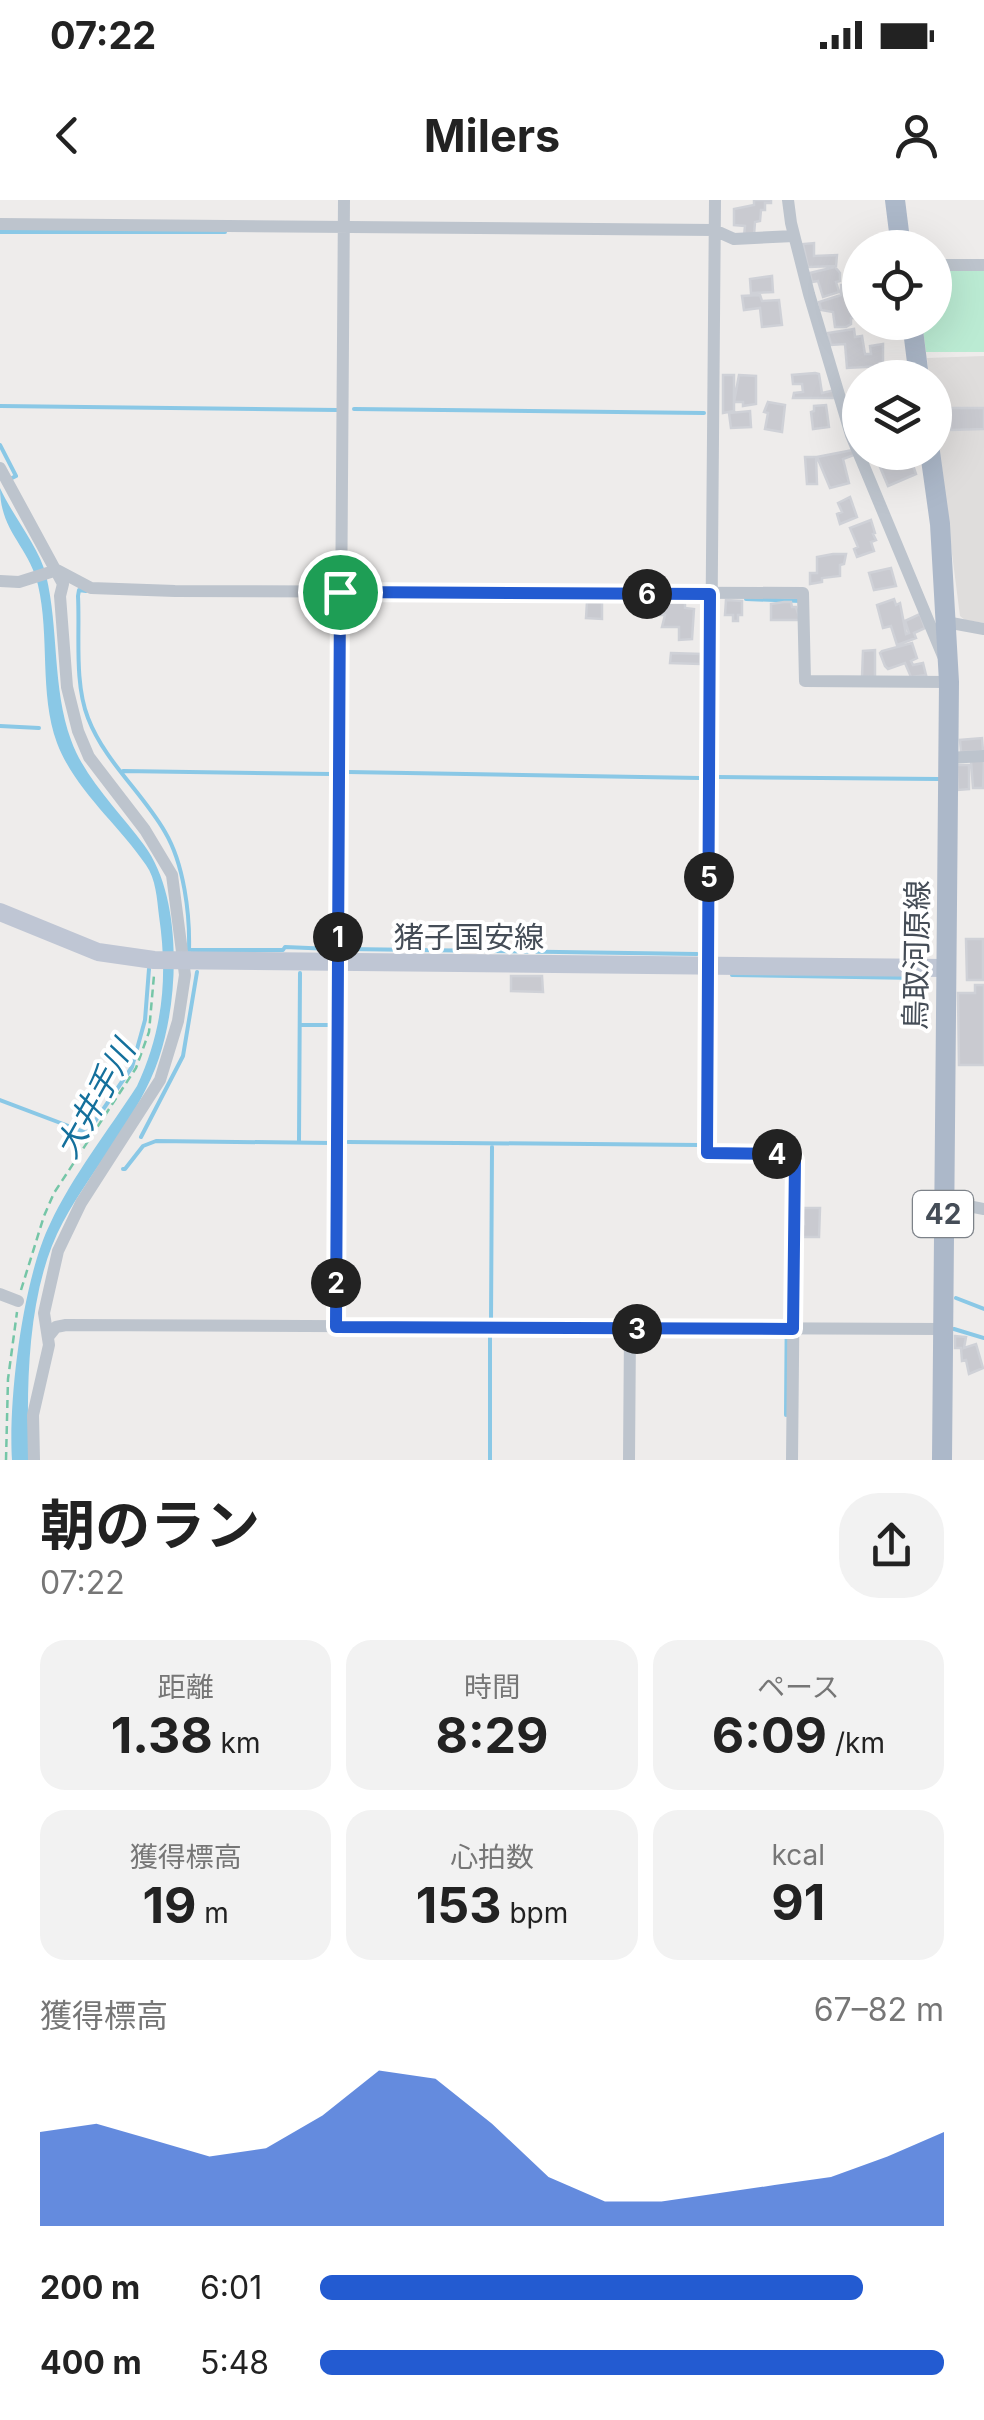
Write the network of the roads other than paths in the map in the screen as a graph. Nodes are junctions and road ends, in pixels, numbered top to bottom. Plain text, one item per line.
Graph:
1 (344, 200) edge
2 (715, 200) edge
3 (788, 200) edge
4 (895, 200) edge
5 (0, 224) edge
6 (343, 228) junction
7 (714, 230) junction
8 (899, 230) edge
9 (794, 236) junction
10 (984, 264) edge
11 (952, 265) edge
12 (0, 468) edge
13 (932, 470) edge
14 (57, 570) junction
15 (0, 581) edge
16 (340, 592) junction
17 (710, 594) junction
18 (946, 622) junction
19 (984, 630) edge
20 (949, 676) junction
21 (984, 756) edge
22 (948, 758) junction
23 (0, 912) edge
24 (182, 961) junction
25 (338, 964) junction
26 (708, 966) junction
27 (946, 968) junction
28 (943, 1201) junction
29 (984, 1209) edge
30 (0, 1294) edge
31 (18, 1302) dead end
32 (336, 1327) junction
33 (630, 1328) junction
34 (793, 1329) junction
35 (942, 1329) junction
36 (48, 1337) junction
37 (34, 1460) edge
38 (629, 1460) edge
39 (792, 1460) edge
40 (942, 1460) edge

1 - 6 street
2 - 7 street
3 - 9 street
4 - 8 main road
5 - 6 street
6 - 7 street
6 - 16 street
7 - 9 street
7 - 17 street
9 - 20 street
10 - 11 street
12 - 14 street
13 - 18 main road, 鳥取河原線 / 42
14 - 15 street
14 - 16 street
14 - 24 street
16 - 17 street
16 - 25 street
17 - 20 street
17 - 26 street
18 - 19 street
18 - 20 main road, 鳥取河原線 / 42
20 - 22 main road, 鳥取河原線 / 42
21 - 22 street
22 - 27 main road, 鳥取河原線 / 42
23 - 24 main road, 猪子国安線
24 - 25 main road, 猪子国安線
24 - 36 street
25 - 26 main road, 猪子国安線
25 - 32 street
26 - 27 main road, 猪子国安線
26 - 34 street
27 - 28 main road, 鳥取河原線 / 42
28 - 29 street
28 - 35 main road, 鳥取河原線 / 42
30 - 31 street
32 - 33 street
32 - 36 street
33 - 34 street
33 - 38 street
34 - 35 street
34 - 39 street
35 - 40 main road, 鳥取河原線 / 42
36 - 37 street

